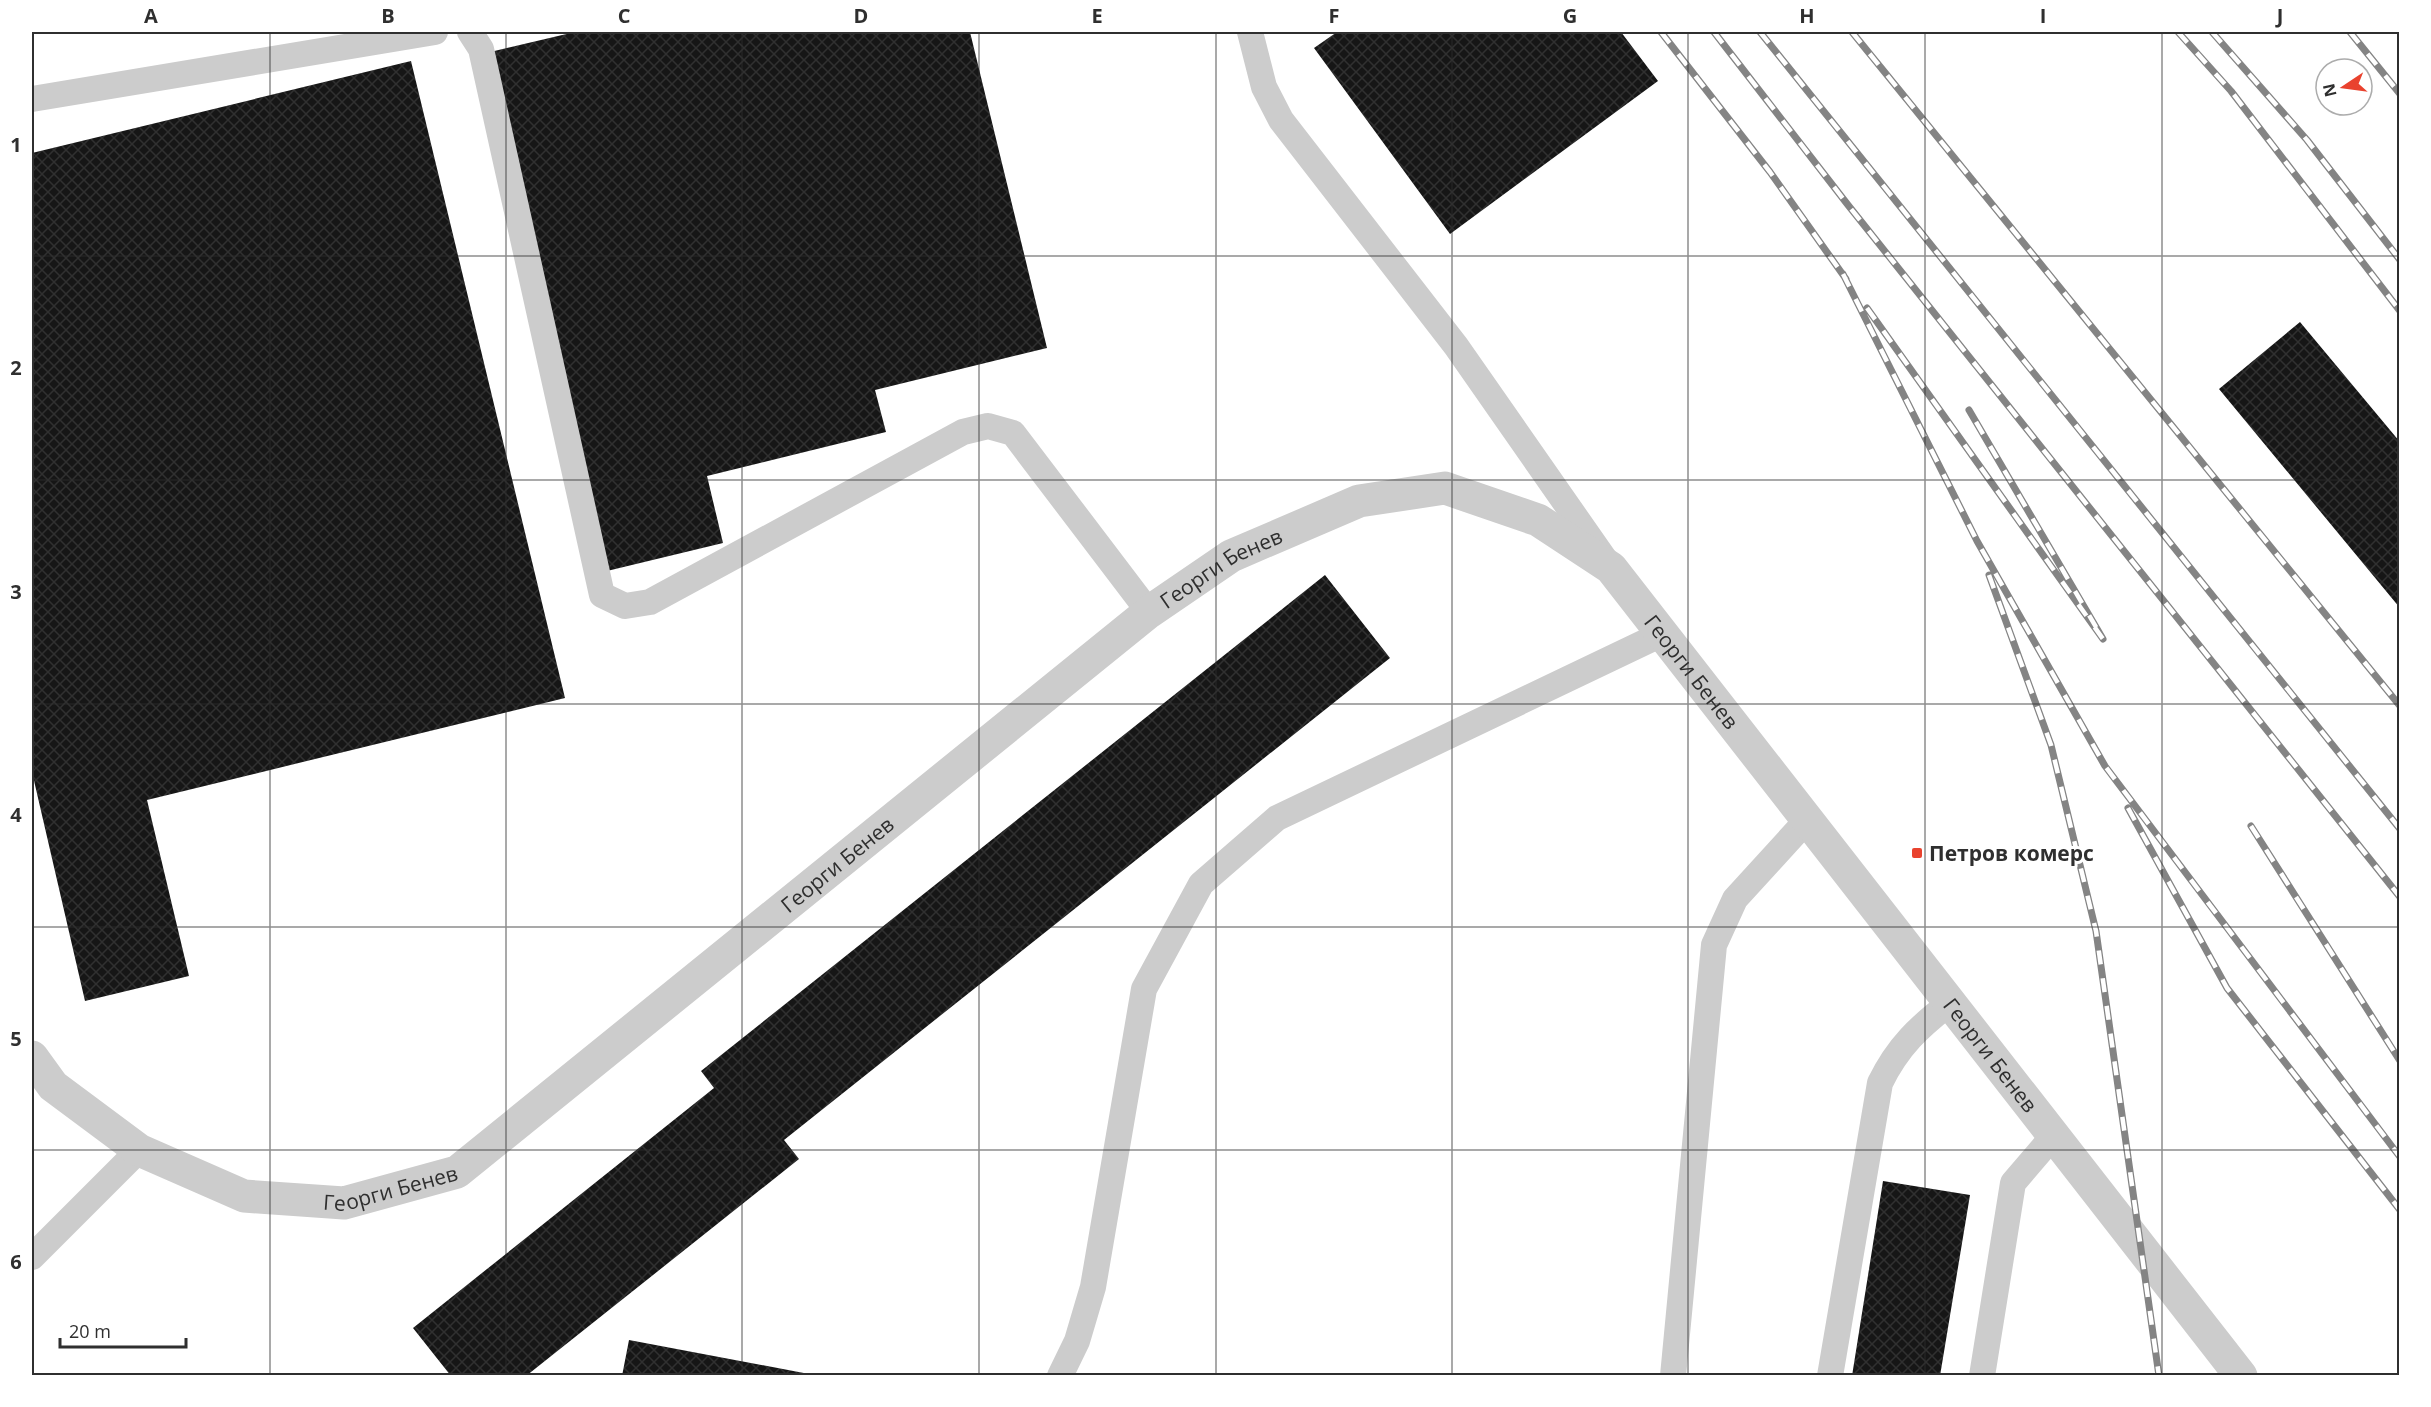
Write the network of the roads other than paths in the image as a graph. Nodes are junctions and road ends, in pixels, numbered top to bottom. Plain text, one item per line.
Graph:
1 (435, 32) edge
2 (470, 32) edge
3 (1250, 32) edge
4 (32, 99) edge
5 (1611, 568) junction
6 (1149, 612) junction
7 (1664, 633) junction
8 (1808, 819) junction
9 (1951, 1002) junction
10 (32, 1057) edge
11 (2054, 1135) junction
12 (140, 1150) junction
13 (32, 1257) edge
14 (1060, 1376) edge
15 (1673, 1376) edge
16 (1830, 1376) edge
17 (1982, 1376) edge
18 (2241, 1376) edge

1 - 4 lane
2 - 6 lane
3 - 5 lane
5 - 6 street, Георги Бенев
5 - 7 street, Георги Бенев
6 - 12 street, Георги Бенев
7 - 8 street, Георги Бенев
7 - 14 lane
8 - 9 street, Георги Бенев
8 - 15 lane
9 - 11 street, Георги Бенев
9 - 16 lane
10 - 12 street, Георги Бенев
11 - 17 lane
11 - 18 street, Георги Бенев
12 - 13 lane

